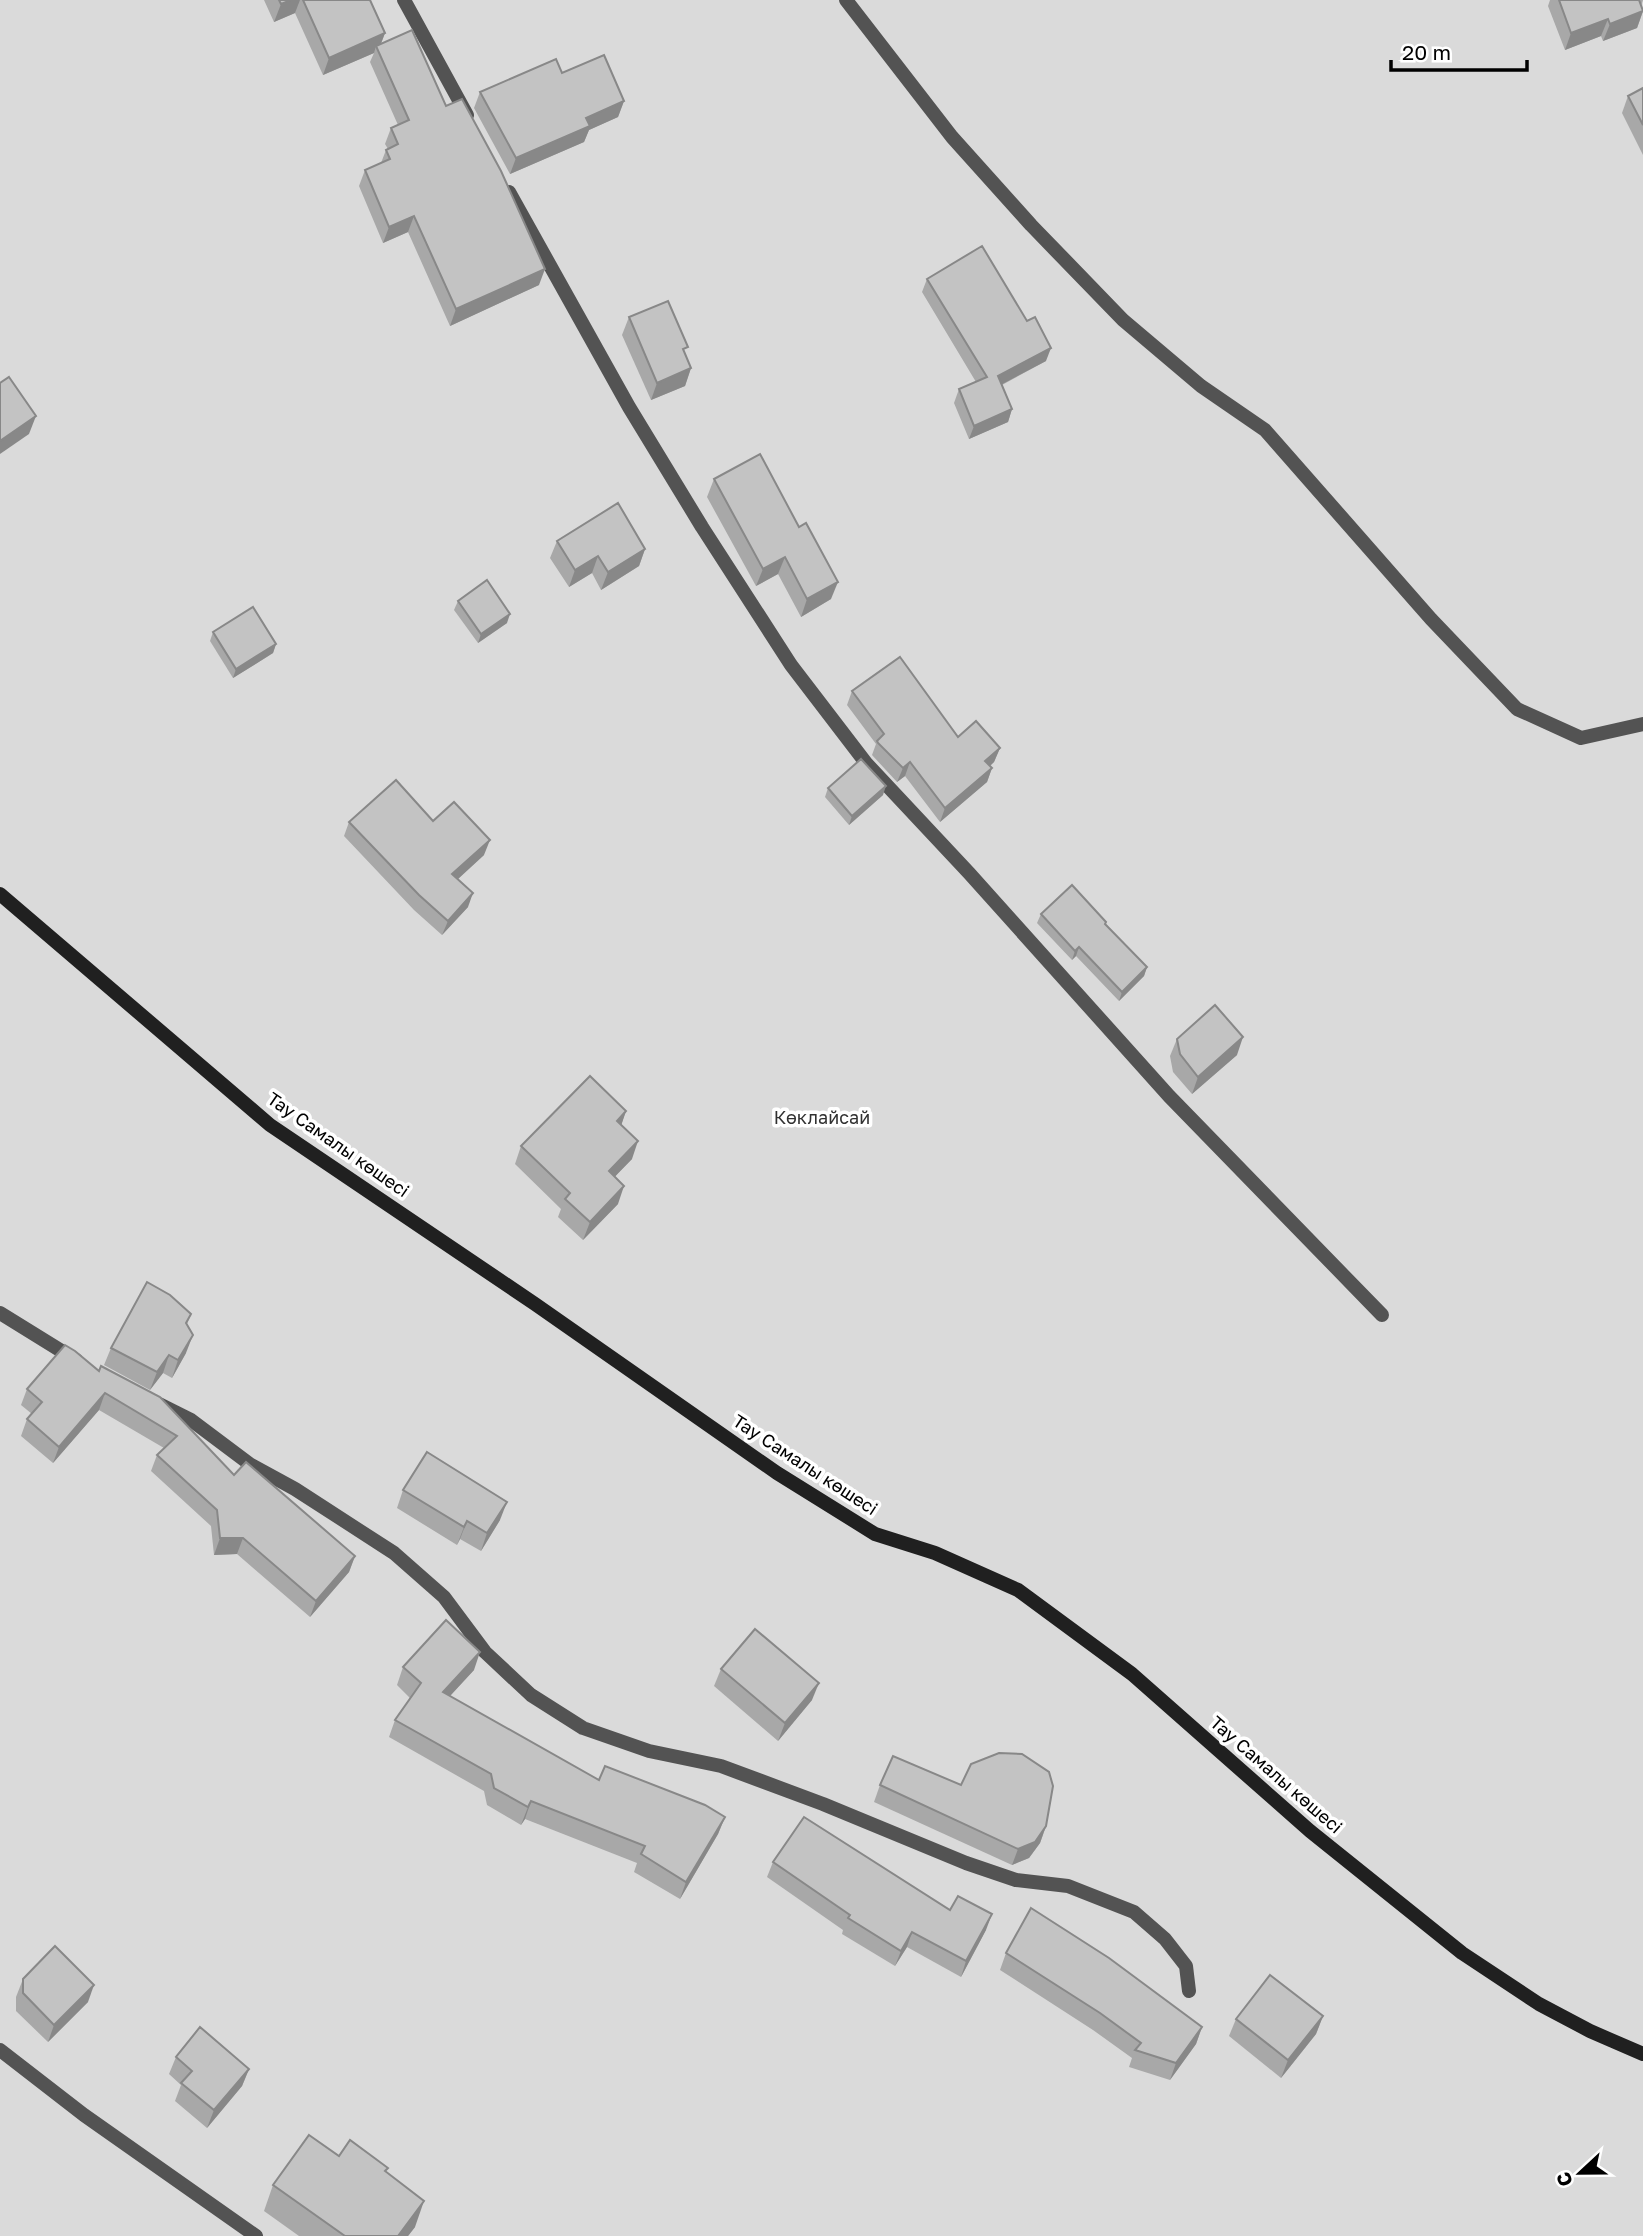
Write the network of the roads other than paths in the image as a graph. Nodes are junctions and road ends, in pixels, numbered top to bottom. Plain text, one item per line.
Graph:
1 (404, 0) edge
2 (846, 0) edge
3 (474, 128) edge
4 (499, 175) edge
5 (1643, 724) edge
6 (0, 894) edge
7 (0, 1313) edge
8 (1381, 1315) dead end
9 (88, 1367) edge
10 (147, 1399) edge
11 (1189, 1991) dead end
12 (0, 2050) edge
13 (1643, 2054) edge
14 (256, 2236) edge

1 - 3 street
2 - 5 street
4 - 8 street
6 - 13 street, Тау Самалы көшесі
7 - 9 street
10 - 11 street
12 - 14 street

